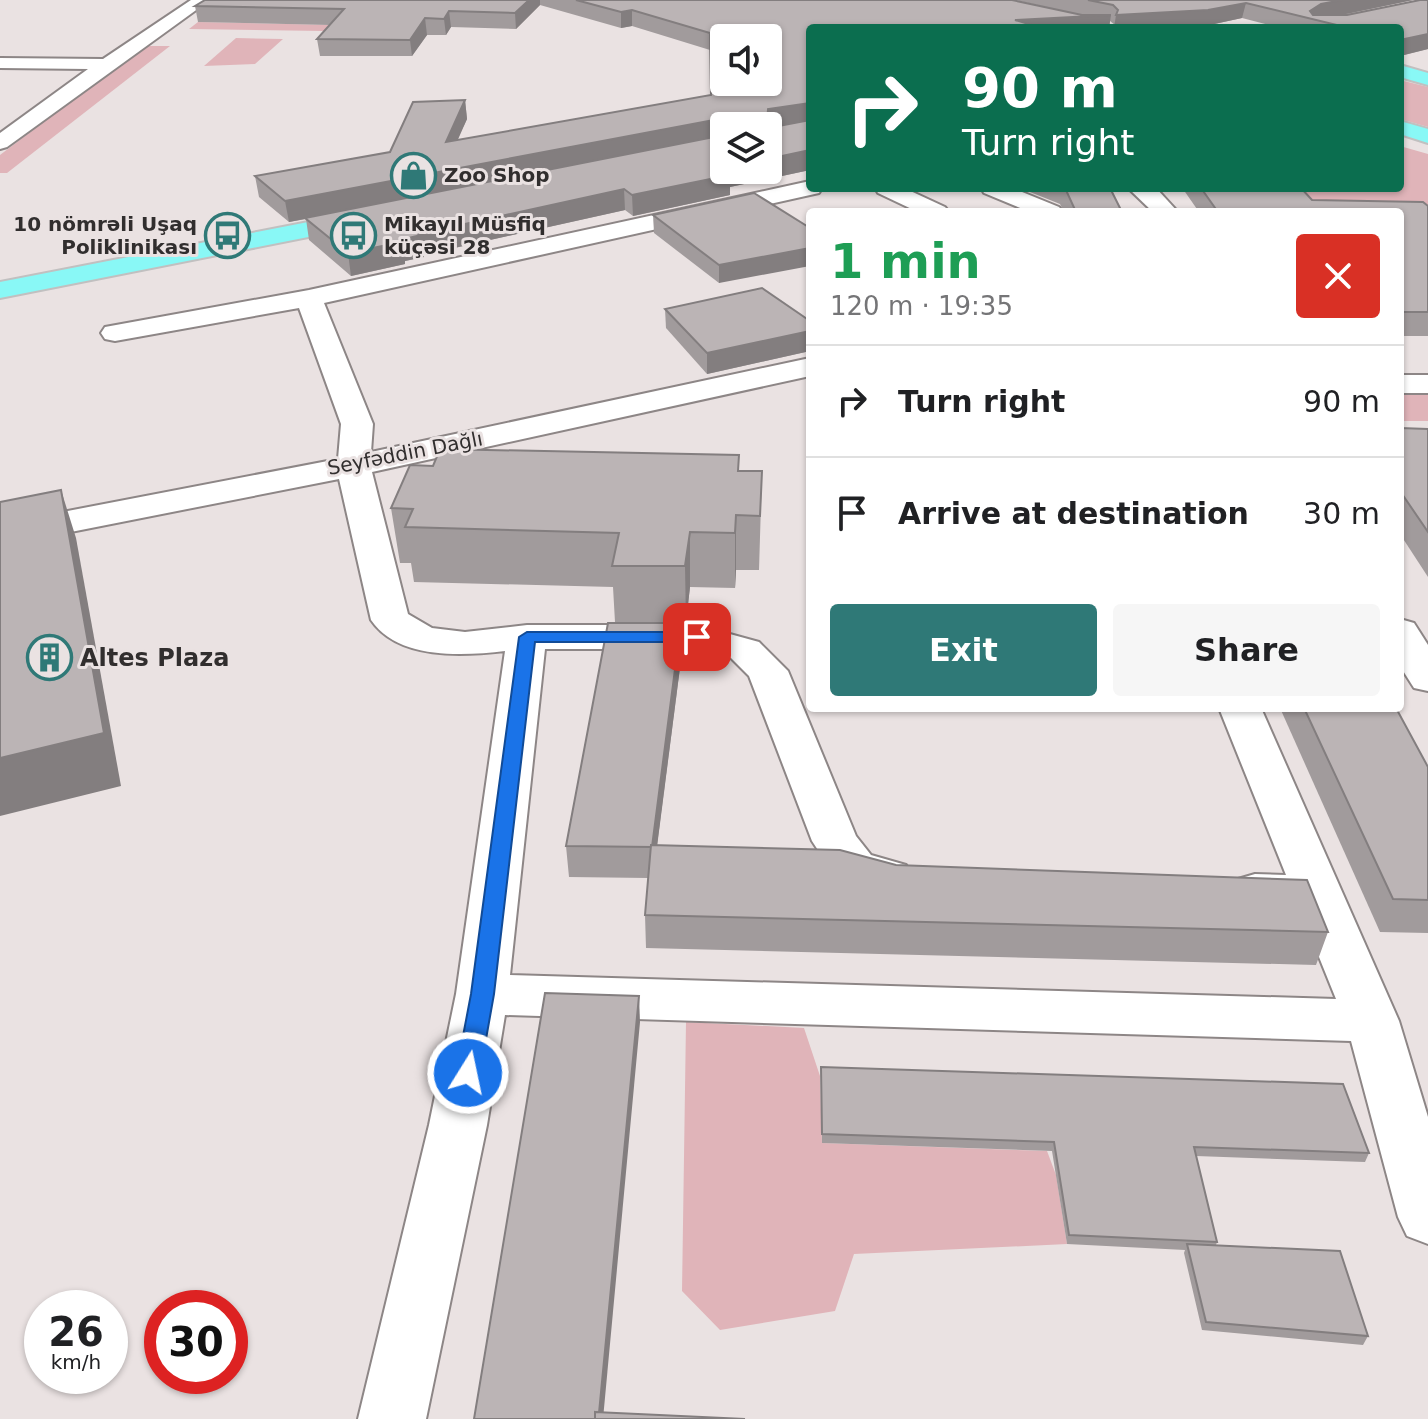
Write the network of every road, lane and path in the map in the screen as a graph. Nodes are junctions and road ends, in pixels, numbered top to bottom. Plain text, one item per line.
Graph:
1 (202, 0) edge
2 (0, 63) edge
3 (107, 64) junction
4 (1404, 73) edge
5 (1428, 80) edge
6 (1404, 128) edge
7 (1427, 135) edge
8 (0, 143) edge
9 (806, 189) edge
10 (894, 192) edge
11 (1002, 192) edge
12 (1146, 192) edge
13 (928, 208) edge
14 (1041, 208) edge
15 (1162, 208) edge
16 (391, 214) edge
17 (0, 290) edge
18 (309, 298) junction
19 (115, 333) dead end
20 (806, 368) edge
21 (1404, 384) edge
22 (1428, 384) edge
23 (354, 466) junction
24 (0, 535) edge
25 (527, 637) junction
26 (1404, 638) edge
27 (1428, 679) edge
28 (1242, 712) edge
29 (925, 879) edge
30 (1224, 890) edge
31 (1319, 893) junction
32 (482, 994) junction
33 (1372, 1021) junction
34 (1428, 1217) edge
35 (392, 1419) edge

1 - 3 street
2 - 3 street
3 - 8 street
4 - 5 main road
6 - 7 main road
9 - 18 street
10 - 13 street
11 - 14 street
12 - 15 street
16 - 17 main road
18 - 19 street
18 - 23 street
20 - 23 street, Seyfəddin Dağlı
21 - 22 street
23 - 24 street, Seyfəddin Dağlı
23 - 25 street
25 - 29 street
25 - 32 street
26 - 27 street
28 - 31 street
30 - 31 street
31 - 33 street
32 - 33 street
32 - 35 street
33 - 34 street

